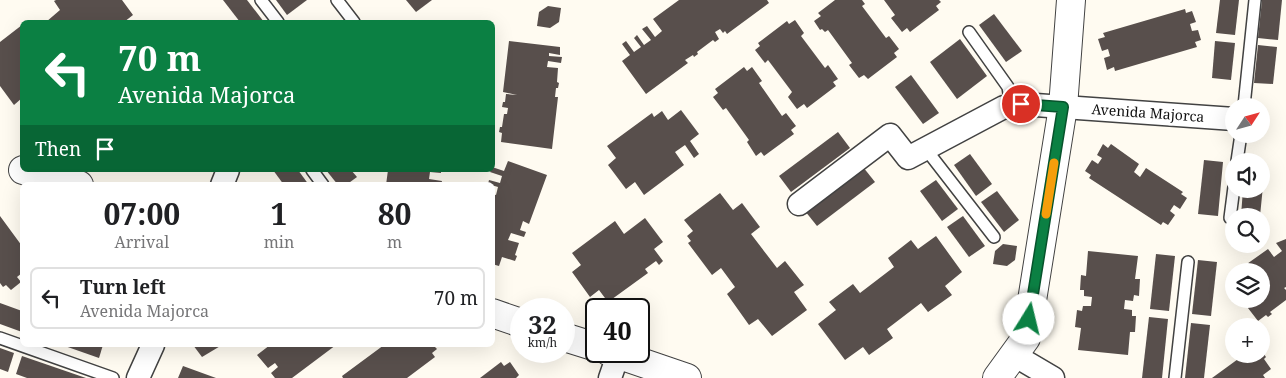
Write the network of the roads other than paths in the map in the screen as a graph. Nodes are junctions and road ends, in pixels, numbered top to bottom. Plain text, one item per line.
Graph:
1 (262, 0) edge
2 (337, 0) edge
3 (1071, 0) edge
4 (1254, 0) edge
5 (277, 20) edge
6 (352, 20) edge
7 (969, 32) dead end
8 (1245, 98) edge
9 (1011, 106) junction
10 (1063, 107) junction
11 (1225, 118) edge
12 (925, 148) junction
13 (0, 164) edge
14 (20, 169) edge
15 (30, 172) edge
16 (68, 182) edge
17 (799, 204) dead end
18 (994, 237) dead end
19 (1188, 262) dead end
20 (495, 314) edge
21 (510, 319) edge
22 (0, 338) edge
23 (20, 345) edge
24 (25, 347) edge
25 (152, 347) edge
26 (1014, 355) junction
27 (628, 363) edge
28 (113, 378) edge
29 (138, 378) edge
30 (687, 378) edge
31 (997, 378) edge
32 (1052, 378) edge
33 (1175, 378) edge

1 - 5 lane
2 - 6 lane
3 - 10 street
4 - 8 lane
7 - 9 lane
9 - 10 street, Avenida Majorca
9 - 12 street, Avenida Majorca
10 - 11 street, Avenida Majorca
10 - 26 street
12 - 17 street, Avenida Majorca
12 - 18 lane
13 - 14 street
15 - 16 street
19 - 33 lane
20 - 21 street
22 - 23 lane
24 - 28 lane
25 - 29 street
26 - 31 street
26 - 32 street
27 - 30 street

